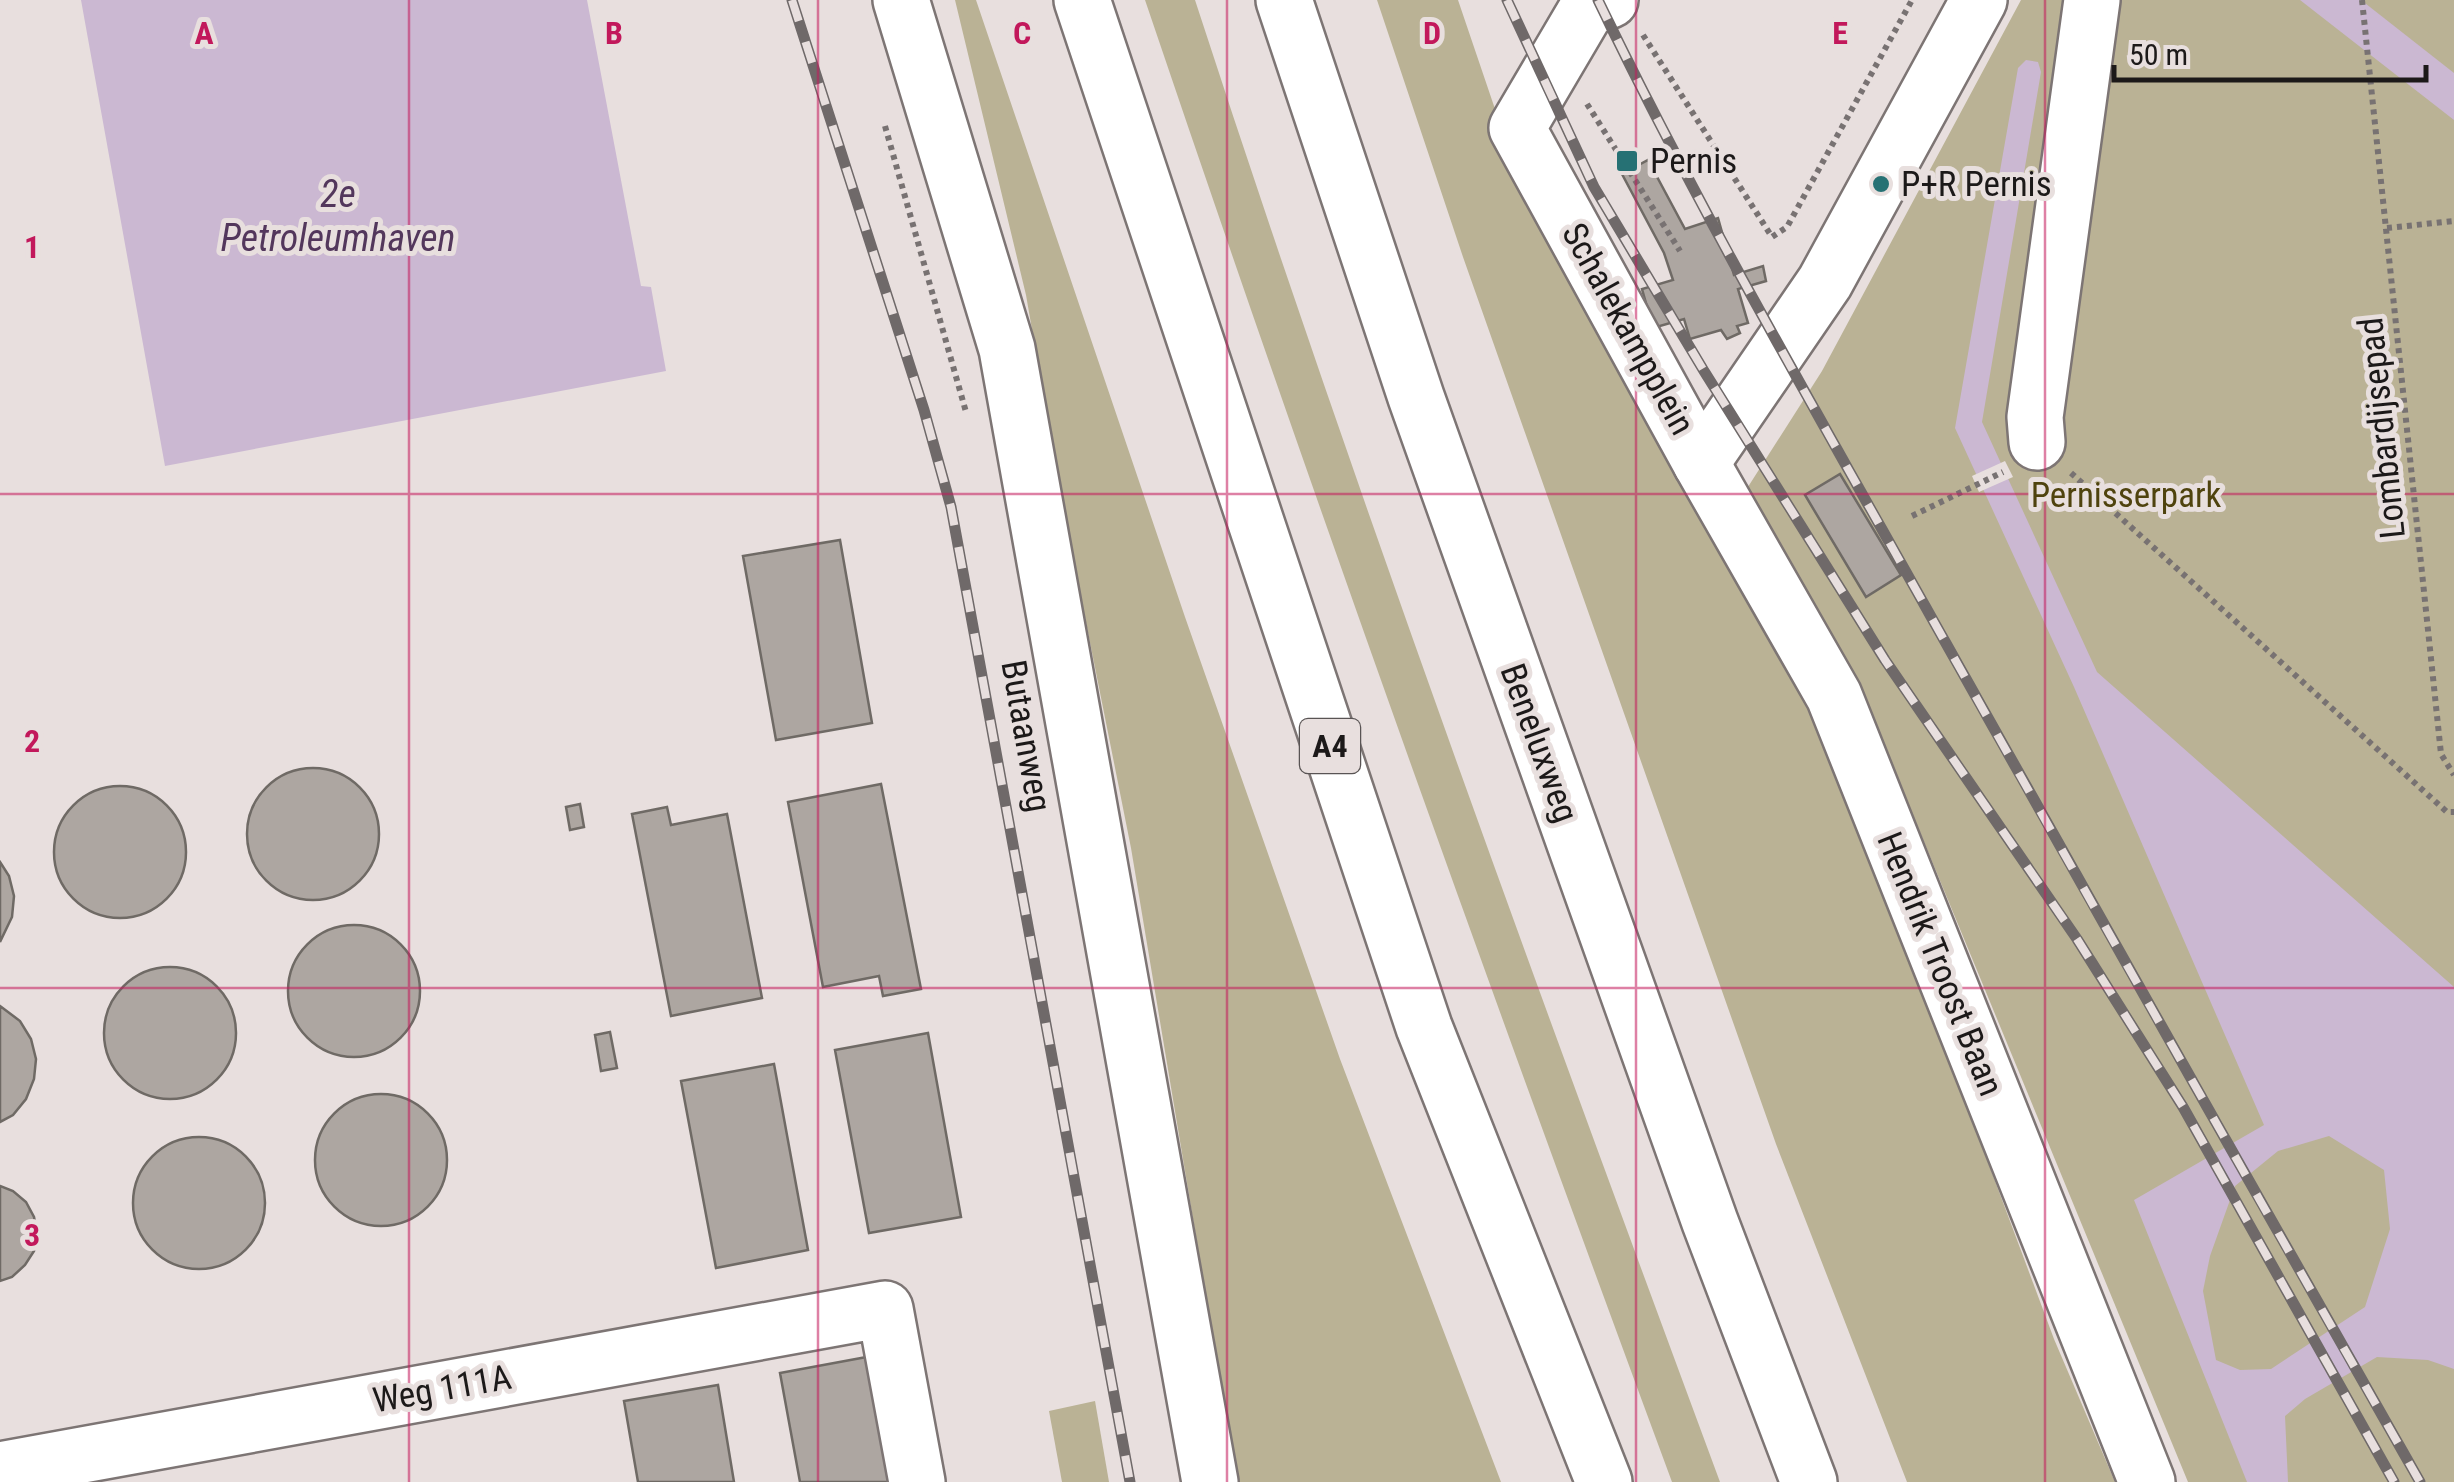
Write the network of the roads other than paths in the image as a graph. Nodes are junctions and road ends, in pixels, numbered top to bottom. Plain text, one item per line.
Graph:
1 (901, 0) edge
2 (1082, 0) edge
3 (1284, 0) edge
4 (1979, 0) edge
5 (2092, 0) edge
6 (1627, 18) edge
7 (2026, 454) road end
8 (1701, 462) junction
9 (0, 1470) edge
10 (916, 1482) edge
11 (1210, 1482) edge
12 (1604, 1482) edge
13 (1809, 1482) edge
14 (2147, 1482) edge

1 - 11 main road, Butaanweg
2 - 12 main road, A4
3 - 13 main road, Beneluxweg
4 - 8 main road, Schalekampplein
5 - 7 main road
6 - 8 main road, Schalekampplein
8 - 14 main road, Hendrik Troost Baan
9 - 10 main road, Weg 111A

